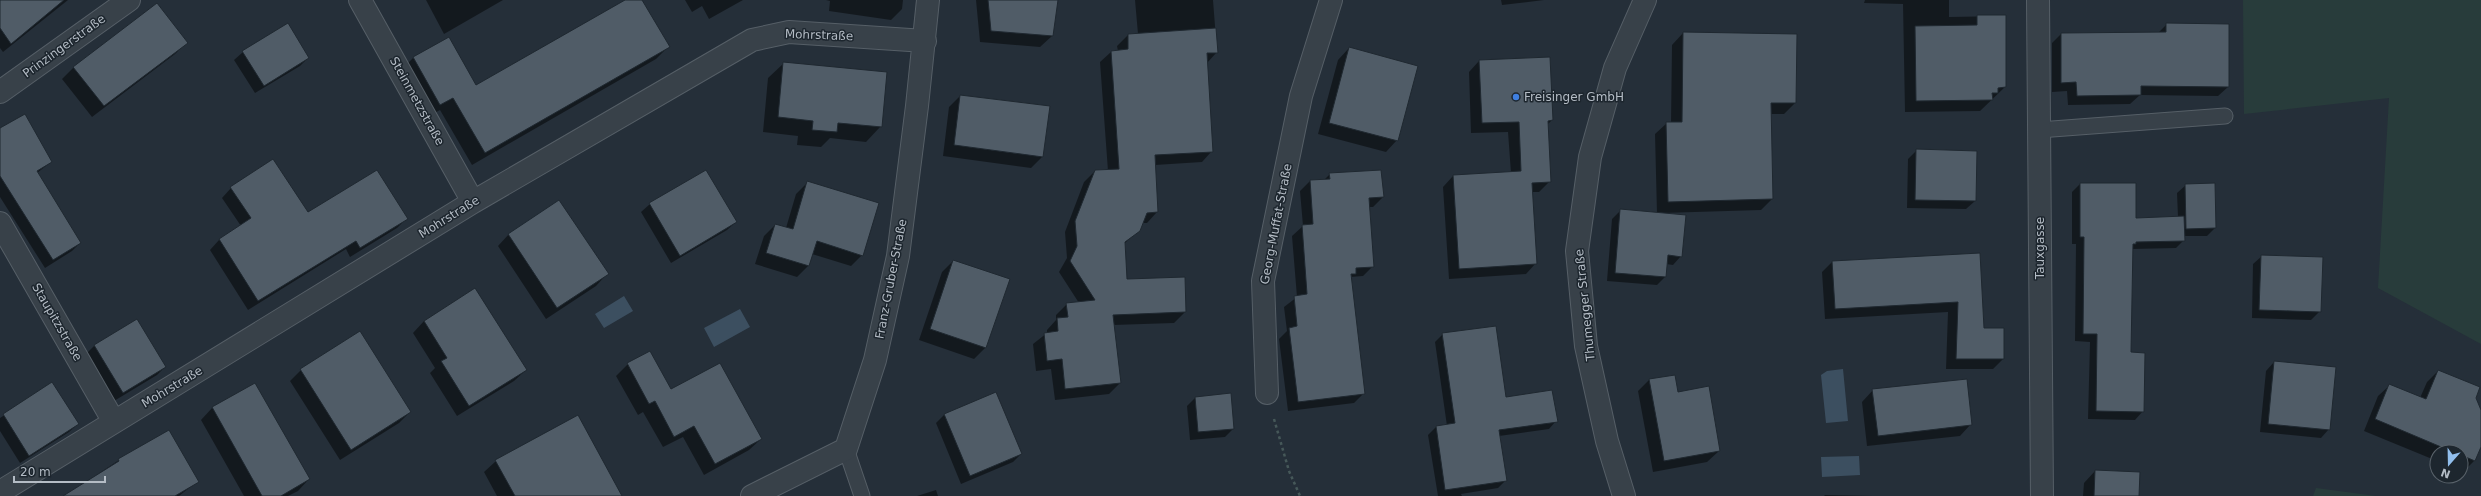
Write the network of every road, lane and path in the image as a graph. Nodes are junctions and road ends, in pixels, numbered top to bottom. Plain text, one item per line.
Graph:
1 (129, 0) edge
2 (360, 0) edge
3 (928, 0) edge
4 (1331, 0) edge
5 (1645, 0) edge
6 (2038, 0) edge
7 (925, 41) junction
8 (0, 92) edge
9 (2225, 116) dead end
10 (2039, 130) junction
11 (473, 202) junction
12 (0, 223) edge
13 (1267, 393) joint
14 (114, 422) junction
15 (846, 449) junction
16 (0, 492) edge
17 (752, 496) edge
18 (862, 496) edge
19 (1300, 496) edge
20 (1624, 496) edge
21 (2042, 496) edge

1 - 8 street, Prinzingerstraße
2 - 11 street, Steinmetzstraße
3 - 7 street, Franz-Gruber-Straße
4 - 13 street, Georg-Muffat-Straße
5 - 20 street, Thumegger Straße
6 - 10 street, Tauxgasse
7 - 11 street, Mohrstraße
7 - 15 street, Franz-Gruber-Straße
9 - 10 lane
10 - 21 street, Tauxgasse
11 - 14 street, Mohrstraße
12 - 14 street, Staupitzstraße
13 - 19 path
14 - 16 street, Mohrstraße
15 - 17 street
15 - 18 lane

